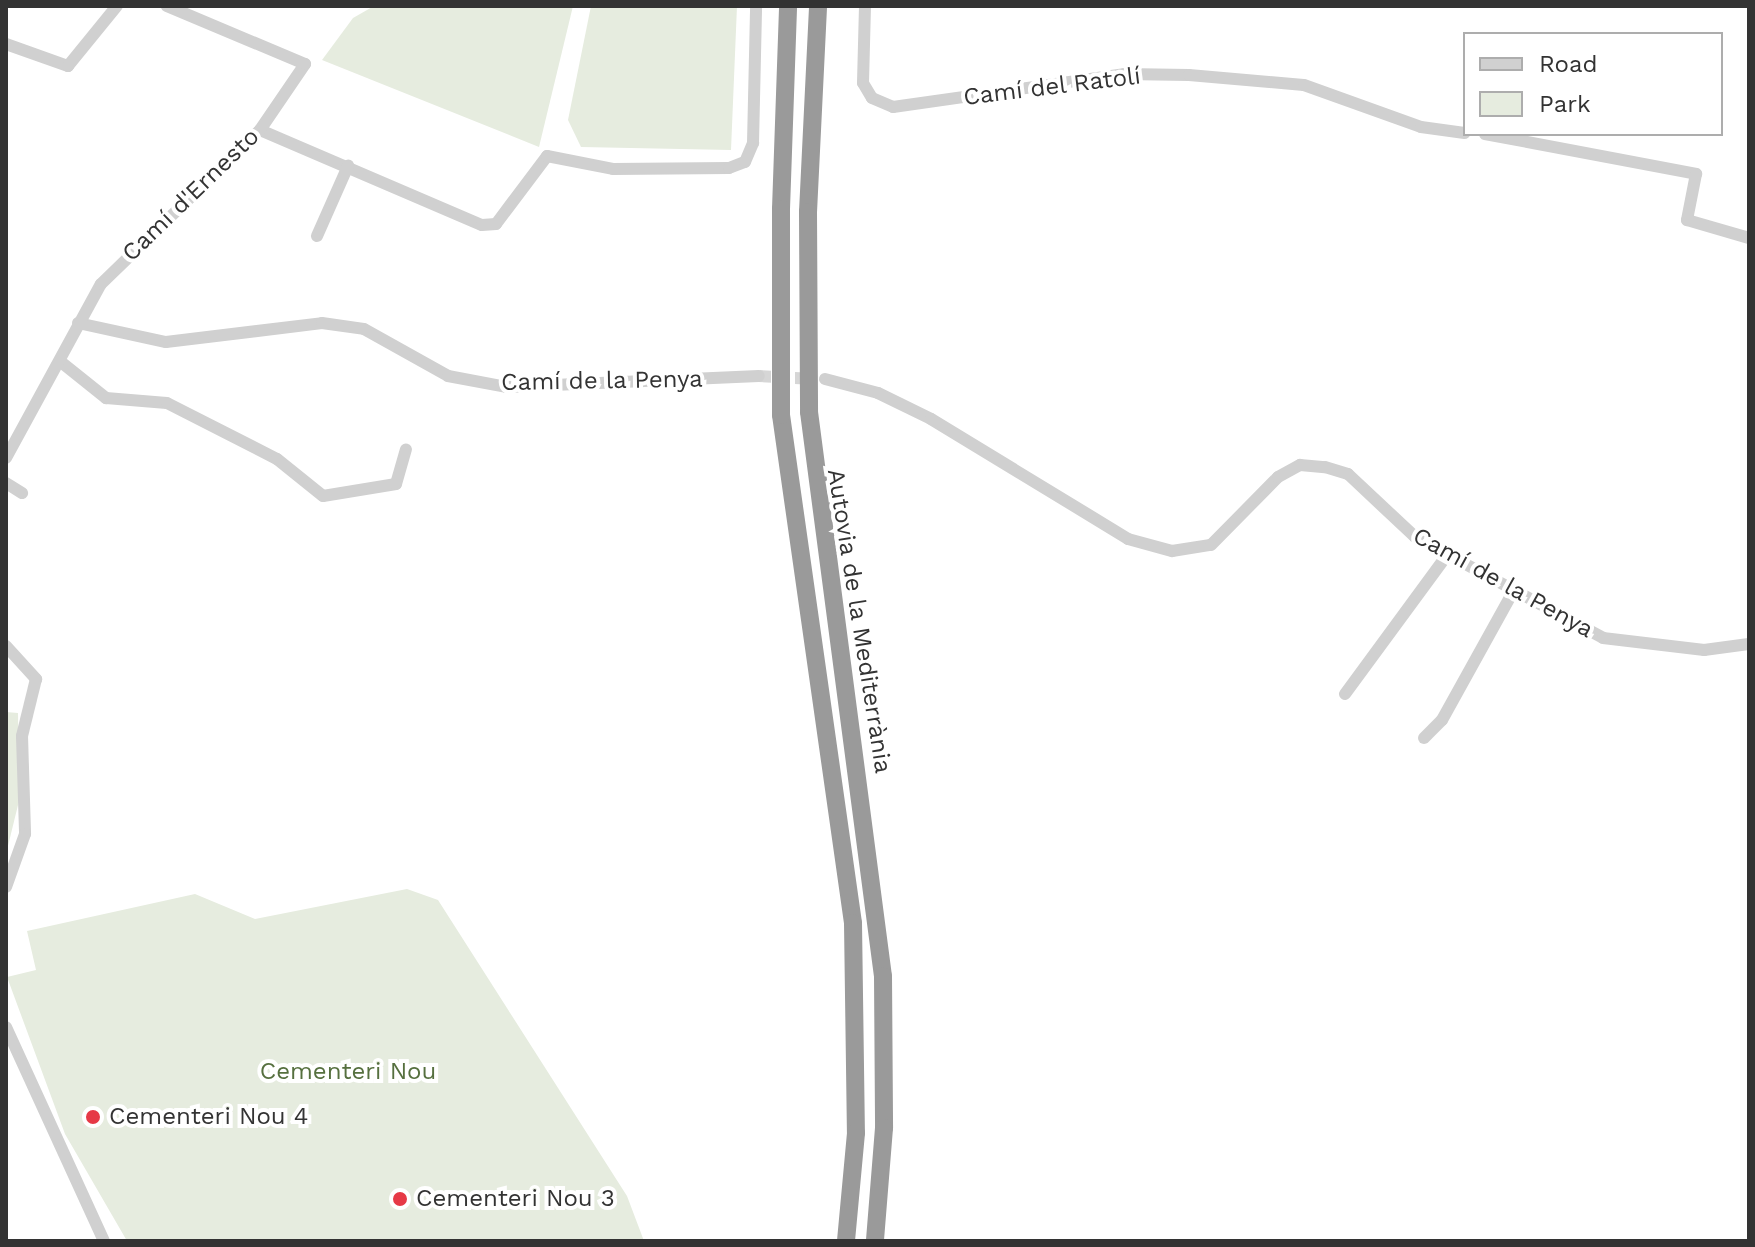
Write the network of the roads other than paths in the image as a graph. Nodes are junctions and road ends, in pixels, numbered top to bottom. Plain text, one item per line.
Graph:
1 (117, 6) edge
2 (167, 6) edge
3 (756, 6) edge
4 (788, 6) edge
5 (818, 6) edge
6 (865, 6) edge
7 (6, 44) edge
8 (260, 130) junction
9 (1463, 133) edge
10 (1496, 136) edge
11 (348, 166) junction
12 (317, 236) dead end
13 (1749, 238) edge
14 (78, 323) junction
15 (61, 362) junction
16 (759, 376) tunnel mouth
17 (825, 379) tunnel mouth
18 (406, 449) dead end
19 (6, 458) edge
20 (6, 483) edge
21 (22, 493) dead end
22 (1447, 555) junction
23 (1514, 590) junction
24 (1749, 644) edge
25 (6, 646) edge
26 (1345, 694) dead end
27 (1424, 738) dead end
28 (6, 887) edge
29 (6, 1027) edge
30 (104, 1241) edge
31 (846, 1241) edge
32 (875, 1241) edge

1 - 7 street
2 - 8 street, Camí d'Ernesto
3 - 11 street
4 - 31 highway, Autovia de la Mediterrània, bridge
5 - 32 highway, Autovia de la Mediterrània, bridge
6 - 9 street, Camí del Ratolí
8 - 11 street
8 - 14 street, Camí d'Ernesto
10 - 13 street
11 - 12 street
14 - 15 street, Camí d'Ernesto
14 - 16 street, Camí de la Penya
15 - 18 street
15 - 19 street, Camí d'Ernesto
17 - 22 street, Camí de la Penya
20 - 21 street
22 - 23 street, Camí de la Penya
22 - 26 street
23 - 24 street, Camí de la Penya
23 - 27 street
25 - 28 street
29 - 30 street

